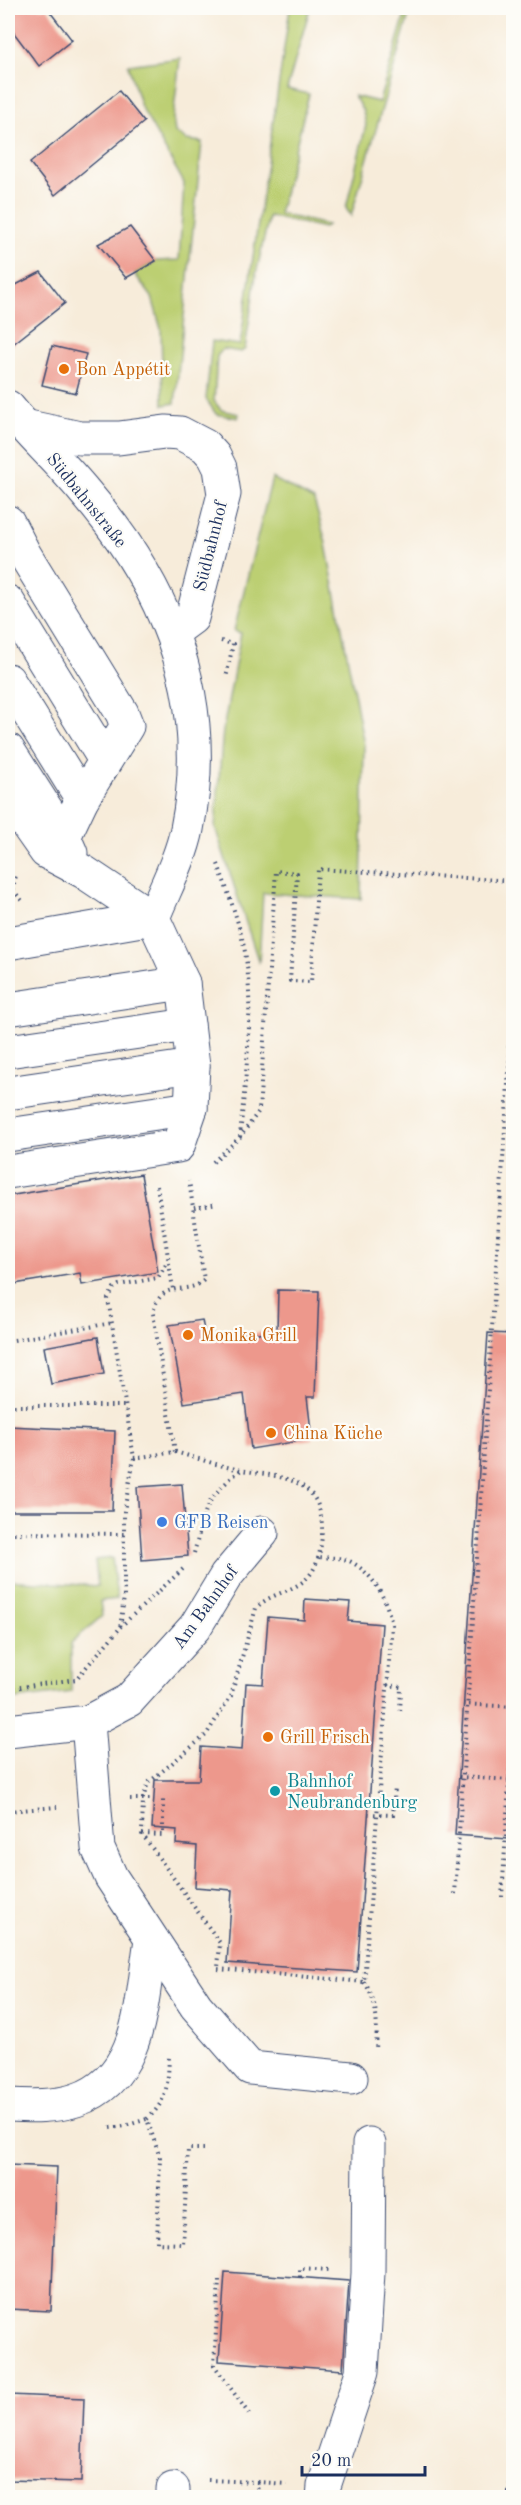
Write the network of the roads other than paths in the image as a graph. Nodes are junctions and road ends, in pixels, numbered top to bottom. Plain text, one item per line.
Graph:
1 (16, 417) edge
2 (8, 522) edge
3 (8, 602) edge
4 (173, 632) junction
5 (8, 680) edge
6 (8, 750) edge
7 (105, 760) junction
8 (8, 798) edge
9 (82, 799) junction
10 (64, 837) junction
11 (77, 868) junction
12 (153, 918) junction
13 (8, 943) edge
14 (183, 983) junction
15 (8, 1009) edge
16 (188, 1025) junction
17 (8, 1051) edge
18 (193, 1066) junction
19 (8, 1092) edge
20 (191, 1108) junction
21 (8, 1136) edge
22 (8, 1172) edge
23 (262, 1533) dead end
24 (88, 1722) junction
25 (8, 1731) edge
26 (151, 1940) junction
27 (351, 2078) dead end
28 (8, 2106) edge
29 (369, 2144) dead end
30 (323, 2498) edge

1 - 4 street, Südbahnstraße
1 - 4 street, Südbahnhof
2 - 7 street
3 - 7 street
4 - 12 street, Südbahnstraße
5 - 9 street
6 - 10 street
7 - 9 street
8 - 11 street
9 - 10 street
10 - 11 street
11 - 12 street
12 - 13 street
12 - 14 street
14 - 15 street
14 - 16 street
16 - 17 street
16 - 18 street
18 - 19 street
18 - 20 street
20 - 21 street
20 - 22 street
23 - 24 street, Am Bahnhof
24 - 25 street, Am Bahnhof
24 - 26 street
26 - 27 street
26 - 28 street
29 - 30 street

